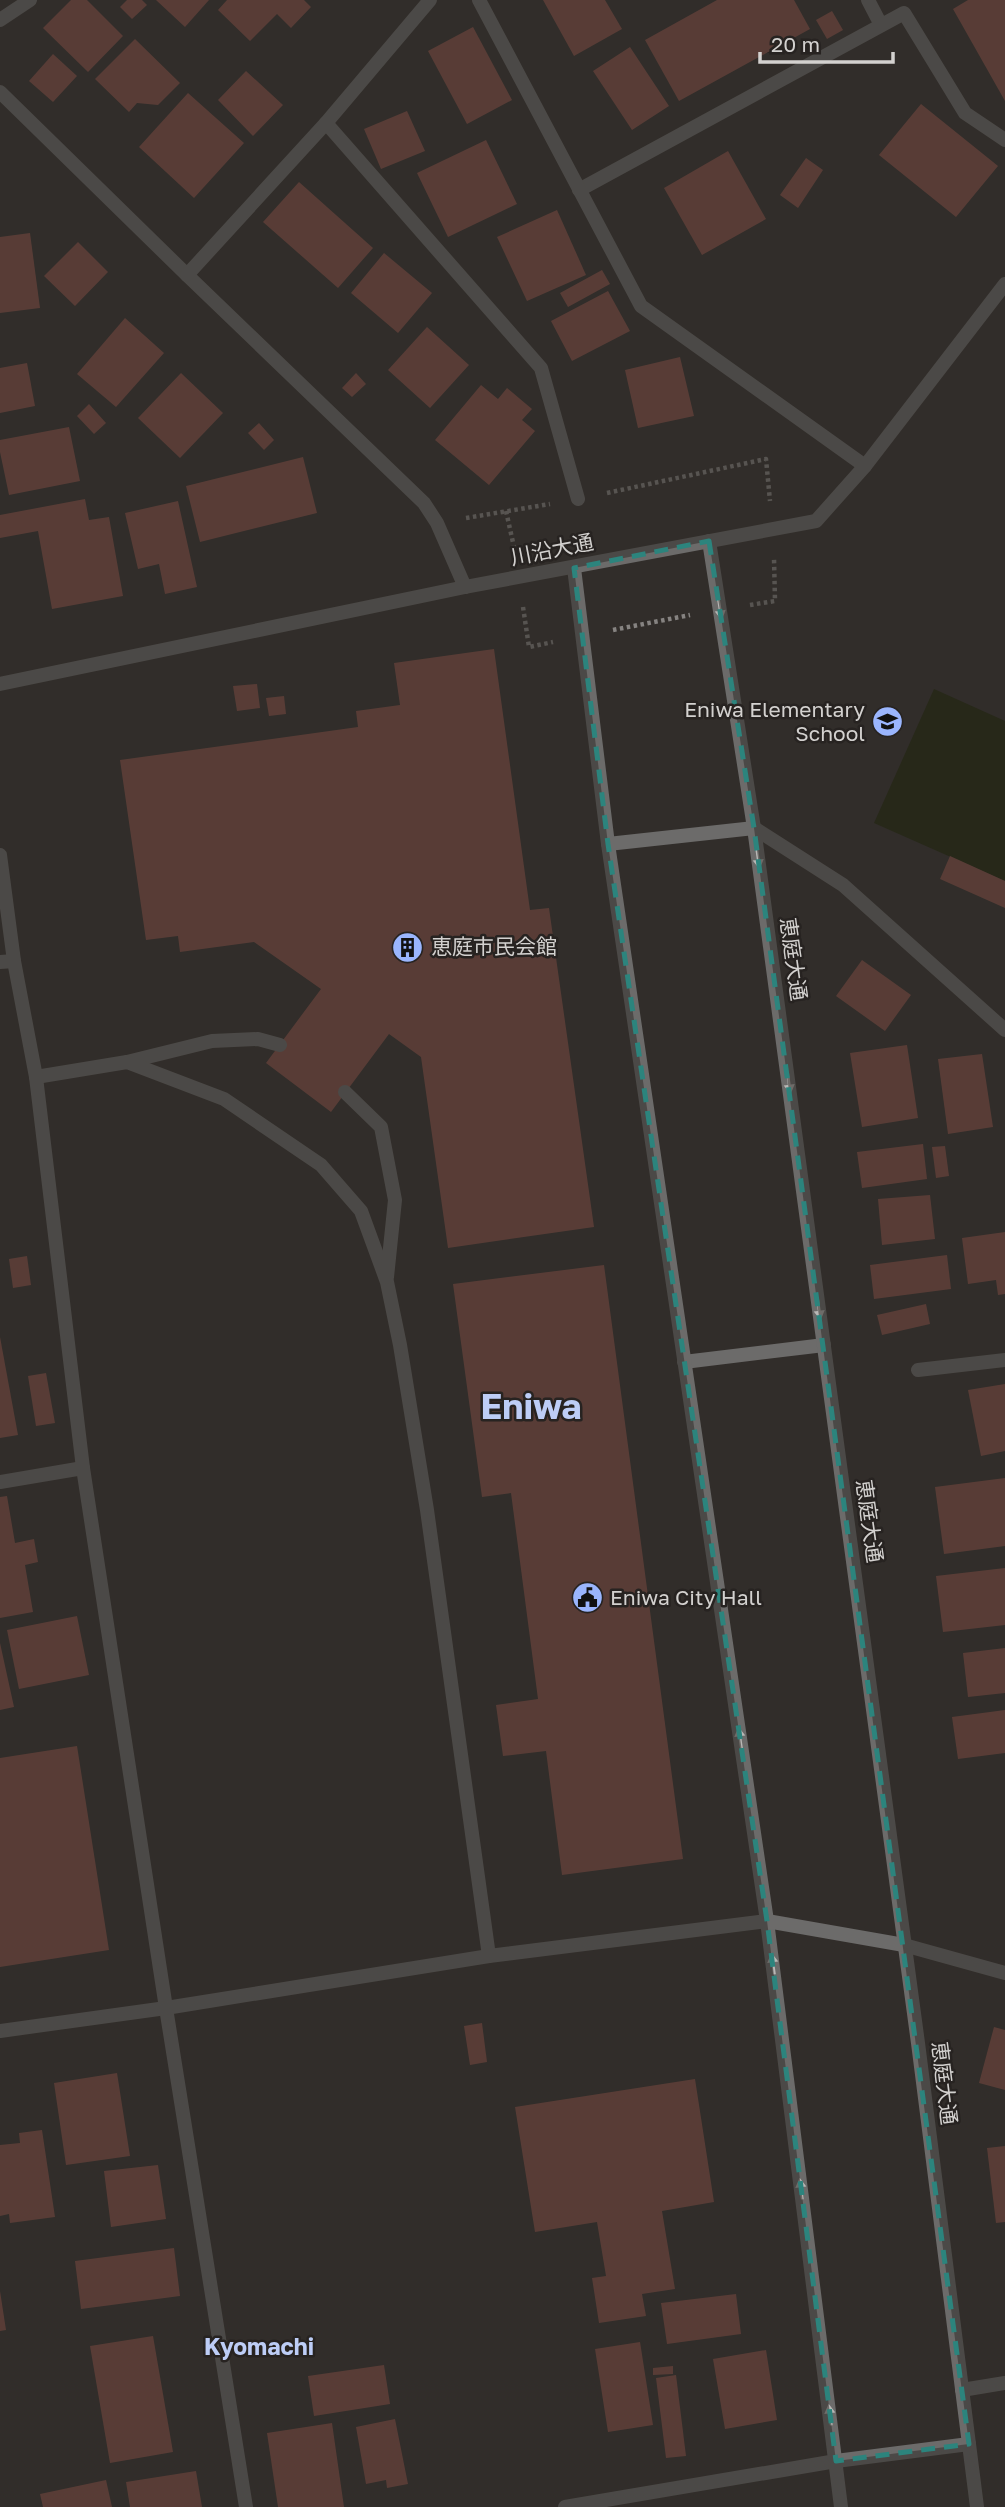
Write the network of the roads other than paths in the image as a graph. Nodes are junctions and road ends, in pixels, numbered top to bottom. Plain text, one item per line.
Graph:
1 (30, 0) edge
2 (430, 0) edge
3 (479, 0) edge
4 (868, 0) edge
5 (0, 20) edge
6 (881, 25) junction
7 (0, 92) edge
8 (326, 123) junction
9 (1005, 141) edge
10 (579, 190) junction
11 (187, 275) junction
12 (1005, 284) edge
13 (865, 466) junction
14 (578, 499) dead end
15 (709, 541) junction
16 (574, 568) junction
17 (465, 587) junction
18 (0, 684) edge
19 (754, 828) junction
20 (608, 844) junction
21 (0, 855) edge
22 (7, 962) edge
23 (1005, 1030) edge
24 (280, 1045) dead end
25 (127, 1062) junction
26 (36, 1077) junction
27 (345, 1092) dead end
28 (387, 1282) junction
29 (824, 1345) junction
30 (1005, 1360) edge
31 (684, 1362) junction
32 (918, 1370) dead end
33 (83, 1468) junction
34 (0, 1482) edge
35 (767, 1921) junction
36 (904, 1945) junction
37 (489, 1956) junction
38 (1005, 1973) edge
39 (166, 2008) junction
40 (0, 2031) edge
41 (1005, 2384) edge
42 (962, 2390) junction
43 (969, 2444) junction
44 (835, 2461) junction
45 (246, 2507) edge
46 (565, 2507) edge
47 (841, 2507) edge
48 (977, 2507) edge

1 - 5 street
2 - 8 street
3 - 10 street
4 - 6 street
6 - 9 street
6 - 10 street
7 - 11 street
8 - 11 street
8 - 14 street
10 - 13 street
11 - 17 street
12 - 13 street, 川沿大通
13 - 15 street, 川沿大通
15 - 16 street, 川沿大通
15 -> 19 street, 恵庭大通
16 - 17 street, 川沿大通
16 - 20 street
17 - 18 street, 川沿大通
19 - 20 street
19 - 23 street
19 -> 29 street, 恵庭大通
20 - 31 street
21 - 22 street
22 - 26 street
24 - 25 street
25 - 26 street
25 - 28 street
26 - 33 street
27 - 28 street
28 - 37 street
29 - 31 street
29 - 36 street, 恵庭大通
30 - 32 street
35 -> 31 street
33 - 34 street
33 - 39 street
35 - 36 street
35 - 37 street
44 -> 35 street
36 - 38 street
36 - 42 street, 恵庭大通
37 - 39 street
39 - 40 street
39 - 45 street
41 - 42 street
42 - 43 street, 恵庭大通
43 - 44 street
43 - 48 street, 恵庭大通
44 - 46 street
44 - 47 street

